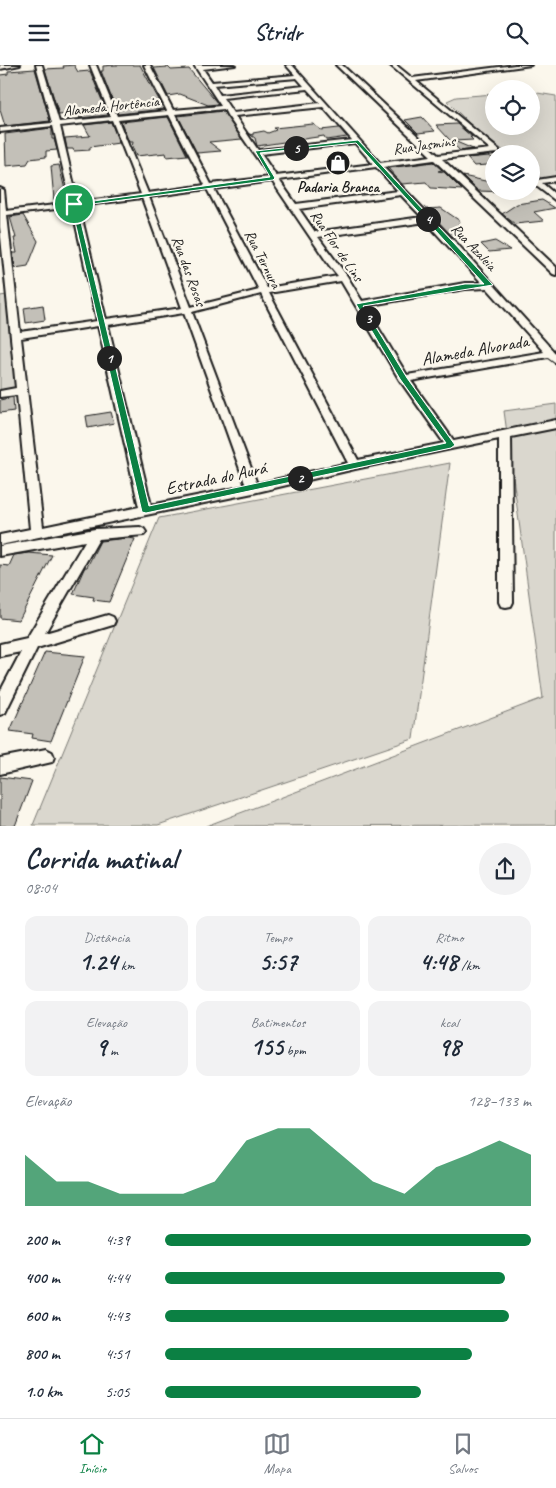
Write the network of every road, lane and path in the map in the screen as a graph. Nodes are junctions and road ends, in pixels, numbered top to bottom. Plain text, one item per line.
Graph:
1 (16, 65) edge
2 (39, 65) edge
3 (93, 65) edge
4 (147, 65) edge
5 (232, 65) edge
6 (289, 65) edge
7 (339, 65) edge
8 (393, 65) edge
9 (528, 65) edge
10 (198, 66) edge
11 (0, 67) edge
12 (299, 76) junction
13 (411, 80) junction
14 (210, 84) junction
15 (307, 87) junction
16 (218, 97) junction
17 (323, 105) junction
18 (228, 111) junction
19 (171, 112) junction
20 (114, 119) junction
21 (56, 124) junction
22 (0, 130) edge
23 (357, 141) junction
24 (490, 145) edge
25 (257, 152) junction
26 (485, 153) edge
27 (434, 157) junction
28 (378, 165) junction
29 (273, 178) junction
30 (556, 179) edge
31 (540, 180) edge
32 (540, 185) edge
33 (209, 186) junction
34 (0, 190) edge
35 (403, 193) junction
36 (145, 195) junction
37 (556, 199) edge
38 (74, 204) junction
39 (294, 207) junction
40 (1, 214) edge
41 (428, 219) junction
42 (313, 235) junction
43 (556, 272) edge
44 (344, 278) junction
45 (489, 285) junction
46 (264, 291) junction
47 (359, 304) junction
48 (188, 310) junction
49 (100, 323) junction
50 (15, 336) junction
51 (553, 357) edge
52 (404, 379) junction
53 (21, 391) junction
54 (0, 394) edge
55 (556, 424) edge
56 (505, 434) junction
57 (451, 445) junction
58 (355, 465) junction
59 (253, 489) junction
60 (146, 510) junction
61 (37, 532) junction
62 (140, 532) dead end
63 (95, 534) junction
64 (0, 540) edge
65 (0, 551) edge
66 (506, 602) dead end
67 (108, 621) dead end
68 (32, 643) junction
69 (0, 650) edge
70 (0, 708) edge
71 (46, 757) dead end
72 (0, 766) edge

1 - 11 street
2 - 21 street
3 - 20 street, Rua das Rosas
4 - 19 street, Rua Ternura
5 - 10 street
6 - 12 street, Rua Azaleia
7 - 27 street
8 - 13 street
9 - 13 street
10 - 14 street, Rua Flor de Lins
12 - 14 street
12 - 15 street, Rua Azaleia
13 - 24 street
14 - 16 street, Rua Flor de Lins
15 - 16 street
15 - 17 street, Rua Azaleia
16 - 18 street, Rua Flor de Lins
17 - 18 street, Alameda Hortência
17 - 23 street, Rua Azaleia
18 - 19 street, Alameda Hortência
18 - 25 street, Rua Flor de Lins
19 - 20 street, Alameda Hortência
19 - 33 street, Rua Ternura
20 - 21 street, Alameda Hortência
20 - 36 street, Rua das Rosas
21 - 22 street, Alameda Hortência
21 - 38 street
23 - 25 street
23 - 28 street, Rua Azaleia
25 - 29 street, Rua Flor de Lins
26 - 27 street, Rua Jasmins
27 - 28 street, Rua Jasmins
27 - 43 street
28 - 29 street, Rua Jasmins
28 - 35 street, Rua Azaleia
29 - 33 street, Rua Jasmins
29 - 39 street, Rua Flor de Lins
30 - 31 street
32 - 37 street
33 - 36 street, Rua Jasmins
33 - 46 street, Rua Ternura
34 - 40 street
35 - 39 street
35 - 41 street, Rua Azaleia
36 - 38 street, Rua Jasmins
36 - 48 street, Rua das Rosas
38 - 40 street, Rua Jasmins
38 - 49 street
39 - 42 street, Rua Flor de Lins
40 - 50 street
41 - 42 street
41 - 45 street, Rua Azaleia
42 - 44 street, Rua Flor de Lins
44 - 46 street
44 - 47 street, Rua Flor de Lins
45 - 47 street
45 - 51 street, Rua Azaleia
46 - 48 street
46 - 58 street, Rua Ternura
47 - 52 street, Rua Flor de Lins
48 - 49 street
48 - 59 street, Rua das Rosas
49 - 50 street
49 - 60 street
50 - 53 street
51 - 52 street, Alameda Alvorada
52 - 57 street, Rua Flor de Lins
53 - 54 street
53 - 61 street
55 - 56 street, Estrada do Aurá
56 - 57 street, Estrada do Aurá
56 - 66 street
57 - 58 street, Estrada do Aurá
58 - 59 street, Estrada do Aurá
59 - 60 street, Estrada do Aurá
60 - 61 street, Estrada do Aurá
61 - 64 street, Estrada do Aurá
62 - 63 street
63 - 65 street
63 - 68 street
67 - 68 street
68 - 69 street
68 - 70 street
71 - 72 street

